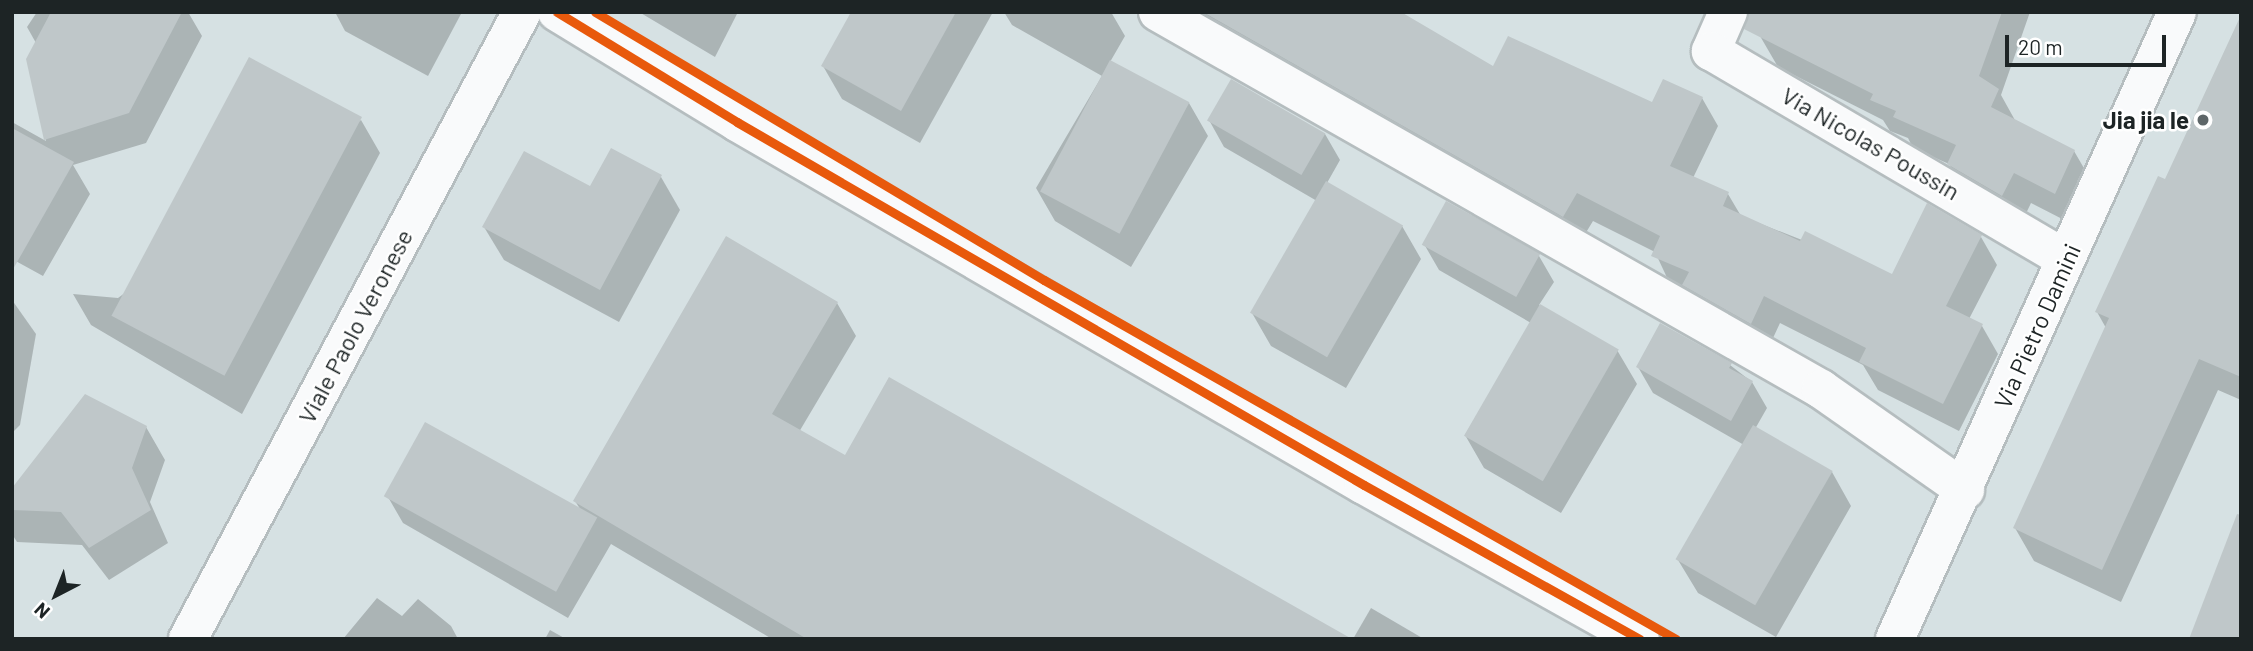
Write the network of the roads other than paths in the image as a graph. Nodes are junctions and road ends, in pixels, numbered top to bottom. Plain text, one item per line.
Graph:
1 (522, 12) edge
2 (557, 12) edge
3 (1158, 12) edge
4 (1728, 12) edge
5 (2177, 12) edge
6 (2066, 259) junction
7 (1965, 490) junction
8 (188, 639) edge
9 (1640, 639) edge
10 (1895, 639) edge

1 - 8 street, Viale Paolo Veronese
2 - 9 street
3 - 7 street
4 - 6 street, Via Nicolas Poussin
5 - 6 street, Via Pietro Damini
6 - 7 street, Via Pietro Damini
7 - 10 street, Via Pietro Damini

